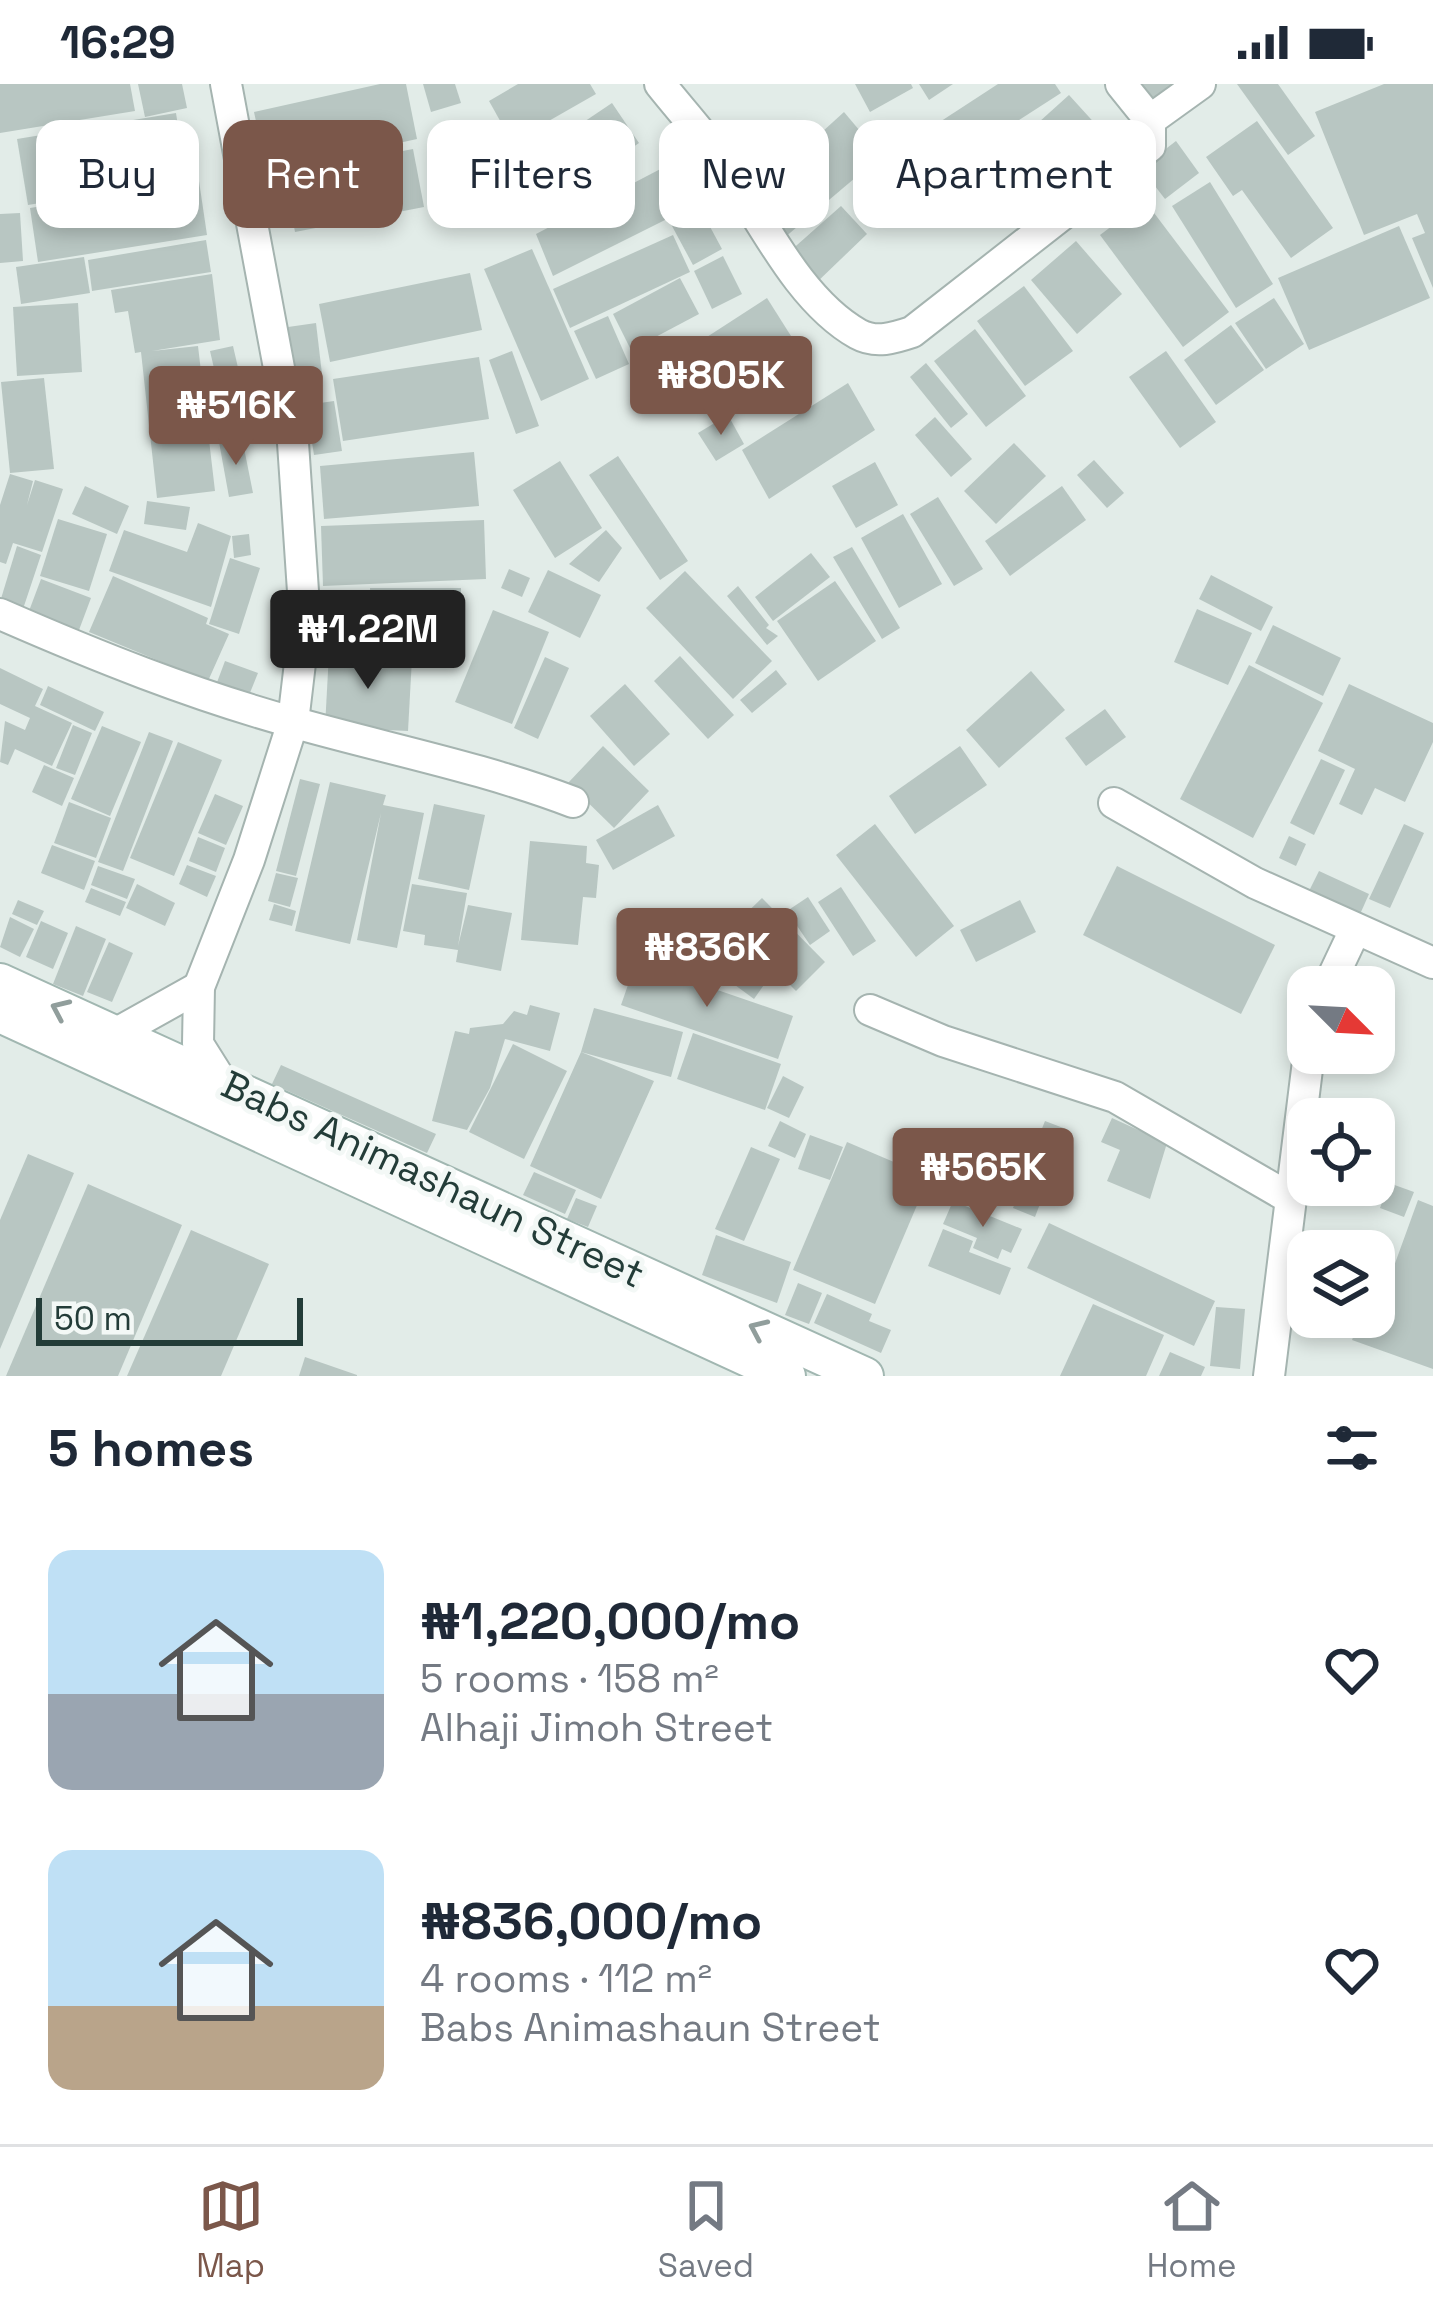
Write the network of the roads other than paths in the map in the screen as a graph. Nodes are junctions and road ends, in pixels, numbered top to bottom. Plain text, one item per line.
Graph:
1 (226, 84) edge
2 (660, 84) edge
3 (1121, 84) edge
4 (1200, 84) edge
5 (1150, 120) joint
6 (1049, 228) edge
7 (0, 614) edge
8 (292, 722) junction
9 (573, 802) dead end
10 (1114, 802) dead end
11 (1355, 930) junction
12 (1433, 962) edge
13 (1338, 966) edge
14 (0, 982) edge
15 (199, 988) junction
16 (870, 1010) dead end
17 (0, 1013) edge
18 (115, 1034) junction
19 (220, 1079) junction
20 (1287, 1196) edge
21 (1287, 1206) edge
22 (787, 1376) edge
23 (865, 1376) edge
24 (1269, 1376) edge

1 - 8 street
2 - 6 street
3 - 5 street
4 - 5 street
7 - 8 street
8 - 9 street
8 - 15 street
10 - 11 street
11 - 12 street
11 - 13 street
18 -> 14 main road, Babs Animashaun Street
15 - 18 street
15 - 19 street
16 - 20 street
17 - 22 main road, Babs Animashaun Street
18 - 19 main road, Babs Animashaun Street
23 -> 19 main road, Babs Animashaun Street
21 - 24 street

